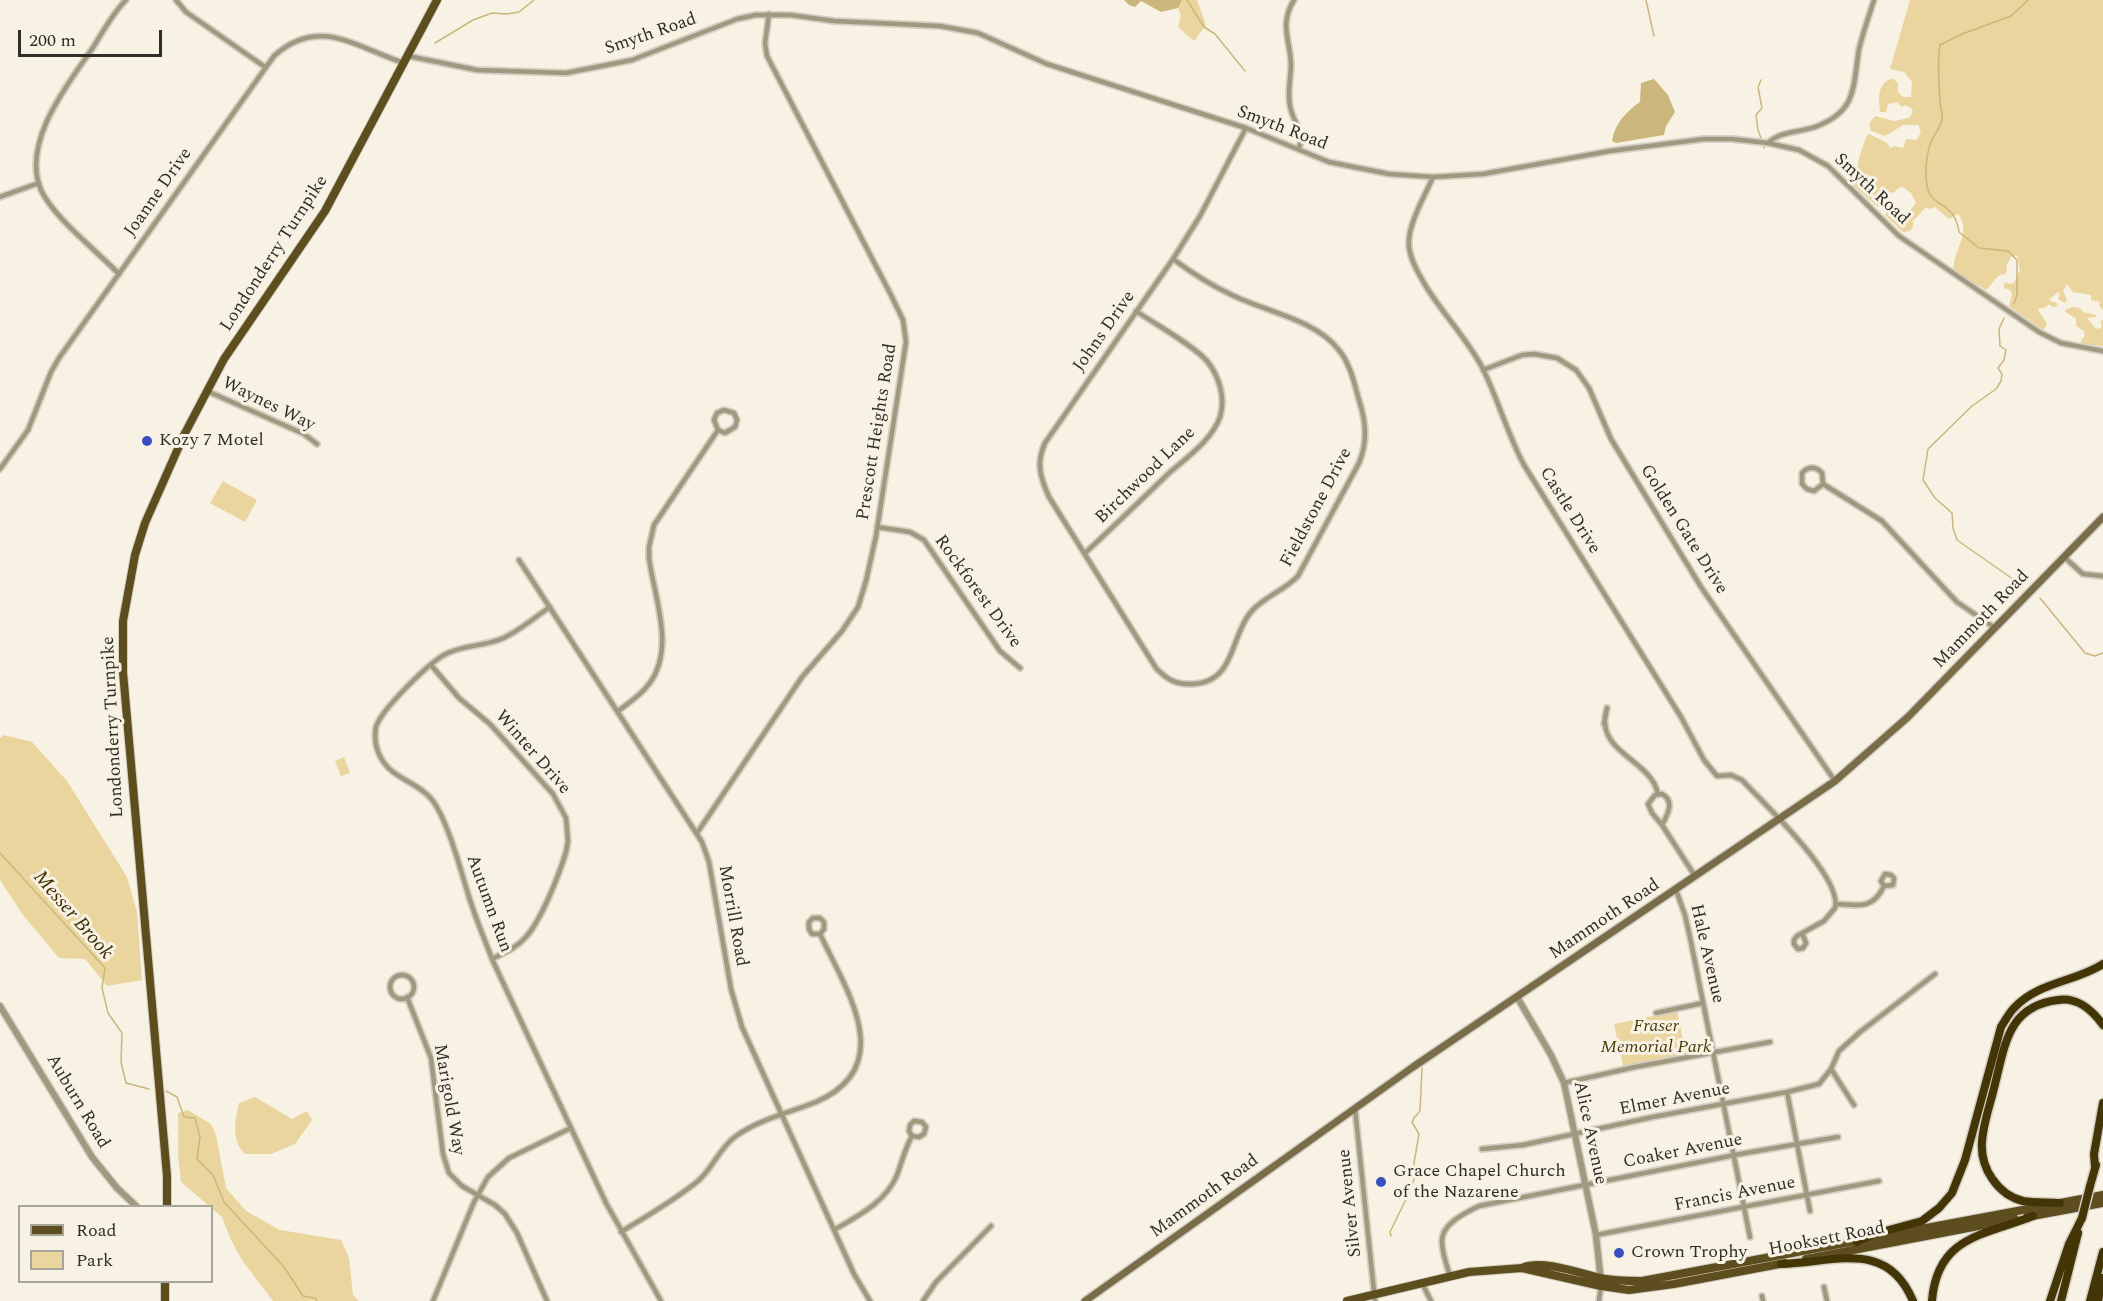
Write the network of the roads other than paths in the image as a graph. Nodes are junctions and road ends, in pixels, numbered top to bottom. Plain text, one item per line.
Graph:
1 (126, 0) edge
2 (176, 0) edge
3 (437, 0) edge
4 (1294, 0) edge
5 (1874, 0) edge
6 (769, 14) junction
7 (406, 59) junction
8 (265, 68) junction
9 (1246, 128) junction
10 (1768, 143) junction
11 (1299, 149) junction
12 (1433, 177) junction
13 (39, 183) junction
14 (0, 197) edge
15 (1173, 259) junction
16 (119, 273) junction
17 (1136, 310) junction
18 (2103, 351) edge
19 (1483, 370) junction
20 (207, 391) junction
21 (718, 430) junction
22 (317, 444) dead end
23 (0, 469) edge
24 (1823, 484) junction
25 (2103, 517) edge
26 (877, 527) junction
27 (1085, 553) junction
28 (2064, 557) junction
29 (519, 560) dead end
30 (2103, 576) edge
31 (550, 607) junction
32 (1995, 628) junction
33 (431, 665) junction
34 (1020, 668) dead end
35 (618, 711) junction
36 (1604, 724) dead end
37 (1835, 781) junction
38 (1658, 794) junction
39 (1779, 820) junction
40 (1662, 825) junction
41 (697, 833) junction
42 (1695, 876) junction
43 (1884, 886) dead end
44 (1676, 890) junction
45 (1836, 904) junction
46 (1802, 933) dead end
47 (820, 934) dead end
48 (492, 958) junction
49 (2103, 964) edge
50 (1935, 974) dead end
51 (407, 997) junction
52 (1517, 998) junction
53 (1704, 1003) junction
54 (0, 1006) edge
55 (1656, 1013) dead end
56 (2103, 1025) edge
57 (1770, 1042) dead end
58 (1713, 1053) junction
59 (1831, 1069) junction
60 (1564, 1083) junction
61 (1787, 1092) junction
62 (2103, 1103) edge
63 (1724, 1104) junction
64 (1854, 1105) dead end
65 (1354, 1109) junction
66 (782, 1114) junction
67 (571, 1128) junction
68 (1575, 1133) junction
69 (2103, 1135) edge
70 (912, 1136) dead end
71 (1838, 1137) dead end
72 (1796, 1144) junction
73 (1482, 1149) dead end
74 (1735, 1155) junction
75 (2095, 1167) junction
76 (1879, 1181) dead end
77 (1586, 1186) junction
78 (477, 1195) junction
79 (1806, 1195) junction
80 (2103, 1195) edge
81 (2060, 1203) junction
82 (2103, 1203) edge
83 (135, 1205) edge
84 (167, 1205) edge
85 (1744, 1206) junction
86 (1810, 1211) dead end
87 (2033, 1216) junction
88 (2082, 1218) junction
89 (991, 1226) dead end
90 (834, 1230) junction
91 (621, 1232) junction
92 (1596, 1235) junction
93 (1750, 1237) dead end
94 (1857, 1242) junction
95 (2103, 1252) edge
96 (1781, 1264) junction
97 (1450, 1276) junction
98 (2103, 1278) edge
99 (1601, 1282) junction
100 (165, 1283) edge
101 (1422, 1283) junction
102 (1824, 1287) dead end
103 (1374, 1298) edge
104 (165, 1301) edge
105 (433, 1301) edge
106 (547, 1301) edge
107 (661, 1301) edge
108 (870, 1301) edge
109 (923, 1301) edge
110 (1085, 1301) edge
111 (1347, 1301) edge
112 (1431, 1301) edge
113 (1599, 1301) edge
114 (1827, 1301) edge
115 (1912, 1301) edge
116 (1932, 1301) edge
117 (2050, 1301) edge
118 (2061, 1301) edge
119 (2090, 1301) edge
120 (2098, 1301) edge

1 - 13 street
2 - 8 street
3 - 7 main road, Londonderry Turnpike
4 - 11 street
5 - 10 street
6 - 7 street, Smyth Road
6 - 9 street, Smyth Road
6 - 26 street, Prescott Heights Road
7 - 8 street, Joanne Drive
7 - 20 main road, Londonderry Turnpike
8 - 16 street, Joanne Drive
9 - 11 street, Smyth Road
9 - 15 street, Johns Drive
10 - 12 street, Smyth Road
10 - 18 street, Smyth Road
11 - 12 street, Smyth Road
12 - 19 street, Castle Drive
13 - 14 street
13 - 16 street
15 - 17 street, Johns Drive
15 - 27 street, Fieldstone Drive
16 - 23 street, Joanne Drive
17 - 27 street, Johns Drive
17 - 27 street, Birchwood Lane
19 - 37 street, Golden Gate Drive
19 - 39 street, Castle Drive
20 - 22 street, Waynes Way
20 - 84 main road, Londonderry Turnpike
21 - 21 street
21 - 35 street
24 - 24 street
24 - 32 street
25 - 28 main road, Mammoth Road
26 - 34 street, Rockforest Drive
26 - 41 street, Prescott Heights Road
28 - 30 street
28 - 32 main road, Mammoth Road
29 - 31 street, Morrill Road
31 - 33 street, Autumn Run
31 - 35 street, Morrill Road
32 - 37 main road, Mammoth Road
33 - 48 street, Autumn Run
33 - 48 street, Winter Drive
35 - 41 street, Morrill Road
36 - 38 street
37 - 39 main road, Mammoth Road
38 - 40 street
38 - 40 street
39 - 42 main road, Mammoth Road
39 - 45 street, Castle Drive
40 - 42 street
41 - 66 street, Morrill Road
42 - 44 main road, Mammoth Road
43 - 45 street
44 - 52 main road, Mammoth Road
44 - 53 street, Hale Avenue
45 - 46 street
47 - 66 street
48 - 67 street, Autumn Run
49 - 94 highway
50 - 59 street, Elmer Avenue
51 - 51 street, Marigold Way
51 - 78 street, Marigold Way
52 - 60 street, Alice Avenue
52 - 65 main road, Mammoth Road
53 - 55 street
53 - 58 street, Hale Avenue
54 - 83 street, Auburn Road
56 - 81 highway
57 - 58 street
58 - 60 street
58 - 63 street, Hale Avenue
59 - 61 street, Elmer Avenue
59 - 64 street
60 - 68 street, Alice Avenue
61 - 63 street, Elmer Avenue
61 - 72 street
62 - 75 highway
63 - 68 street, Elmer Avenue
63 - 74 street, Hale Avenue
65 - 103 street, Silver Avenue
65 - 110 main road, Mammoth Road
66 - 90 street, Morrill Road
66 - 91 street
67 - 78 street
67 - 91 street, Autumn Run
68 - 73 street, Elmer Avenue
68 - 77 street, Alice Avenue
69 - 75 highway
70 - 90 street
71 - 72 street, Coaker Avenue
72 - 74 street, Coaker Avenue
72 - 79 street
74 - 77 street, Coaker Avenue
74 - 85 street, Hale Avenue
75 - 88 highway, bridge
76 - 79 street, Francis Avenue
77 - 92 street, Alice Avenue
77 - 97 street, Coaker Avenue
78 - 105 street
78 - 106 street, Marigold Way
79 - 85 street, Francis Avenue
79 - 86 street
80 - 81 main road, Hooksett Road
81 - 94 main road, Hooksett Road
82 - 87 main road, Hooksett Road
85 - 92 street, Francis Avenue
85 - 93 street, Hale Avenue
87 - 96 main road, Hooksett Road
87 - 116 highway
88 - 117 highway
88 - 118 highway
89 - 109 street
90 - 108 street, Morrill Road
91 - 107 street, Autumn Run
92 - 99 street, Alice Avenue
94 - 99 main road, Hooksett Road
95 - 119 highway
96 - 99 main road, Hooksett Road
96 - 115 highway
97 - 99 main road, Hooksett Road
97 - 101 main road, Hooksett Road
98 - 120 highway
99 - 113 street
100 - 104 main road
101 - 103 main road, Hooksett Road
101 - 112 street
102 - 114 street
103 - 111 main road, Hooksett Road

